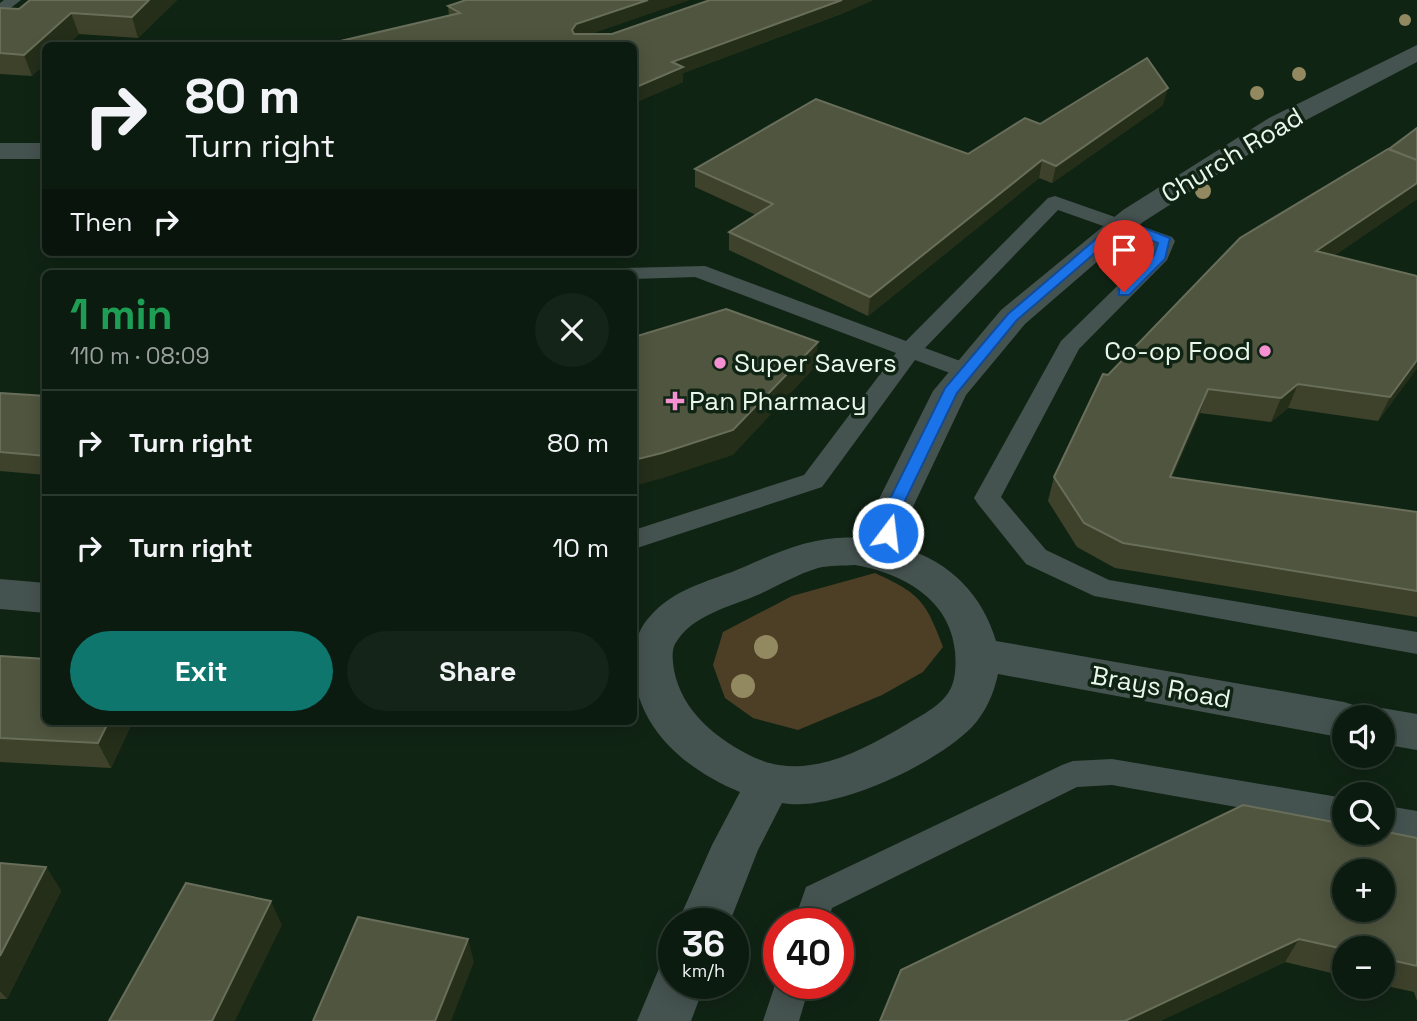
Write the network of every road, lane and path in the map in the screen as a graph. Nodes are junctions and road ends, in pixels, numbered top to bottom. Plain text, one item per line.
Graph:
1 (1417, 52) edge
2 (42, 150) edge
3 (0, 151) edge
4 (1122, 224) junction
5 (637, 273) edge
6 (911, 349) junction
7 (966, 371) junction
8 (637, 539) edge
9 (885, 555) junction
10 (0, 594) edge
11 (42, 598) edge
12 (1417, 643) edge
13 (643, 644) edge
14 (978, 654) junction
15 (1332, 718) edge
16 (1395, 728) edge
17 (1417, 732) edge
18 (768, 784) junction
19 (1332, 810) edge
20 (1395, 821) edge
21 (1417, 825) edge
22 (710, 908) edge
23 (815, 908) edge
24 (673, 999) edge
25 (788, 999) edge
26 (664, 1021) edge
27 (781, 1021) edge

1 - 4 street, Church Road
2 - 3 street
4 - 6 lane
4 - 7 street, Church Road
4 - 12 lane
5 - 6 lane
6 - 7 lane
6 - 8 lane
7 - 9 street, Church Road
9 - 13 street
9 - 14 street
10 - 11 street
13 - 18 street
14 - 15 street, Brays Road
14 - 18 street
16 - 17 street
18 - 22 street
19 - 23 lane
20 - 21 lane
24 - 26 street
25 - 27 lane

